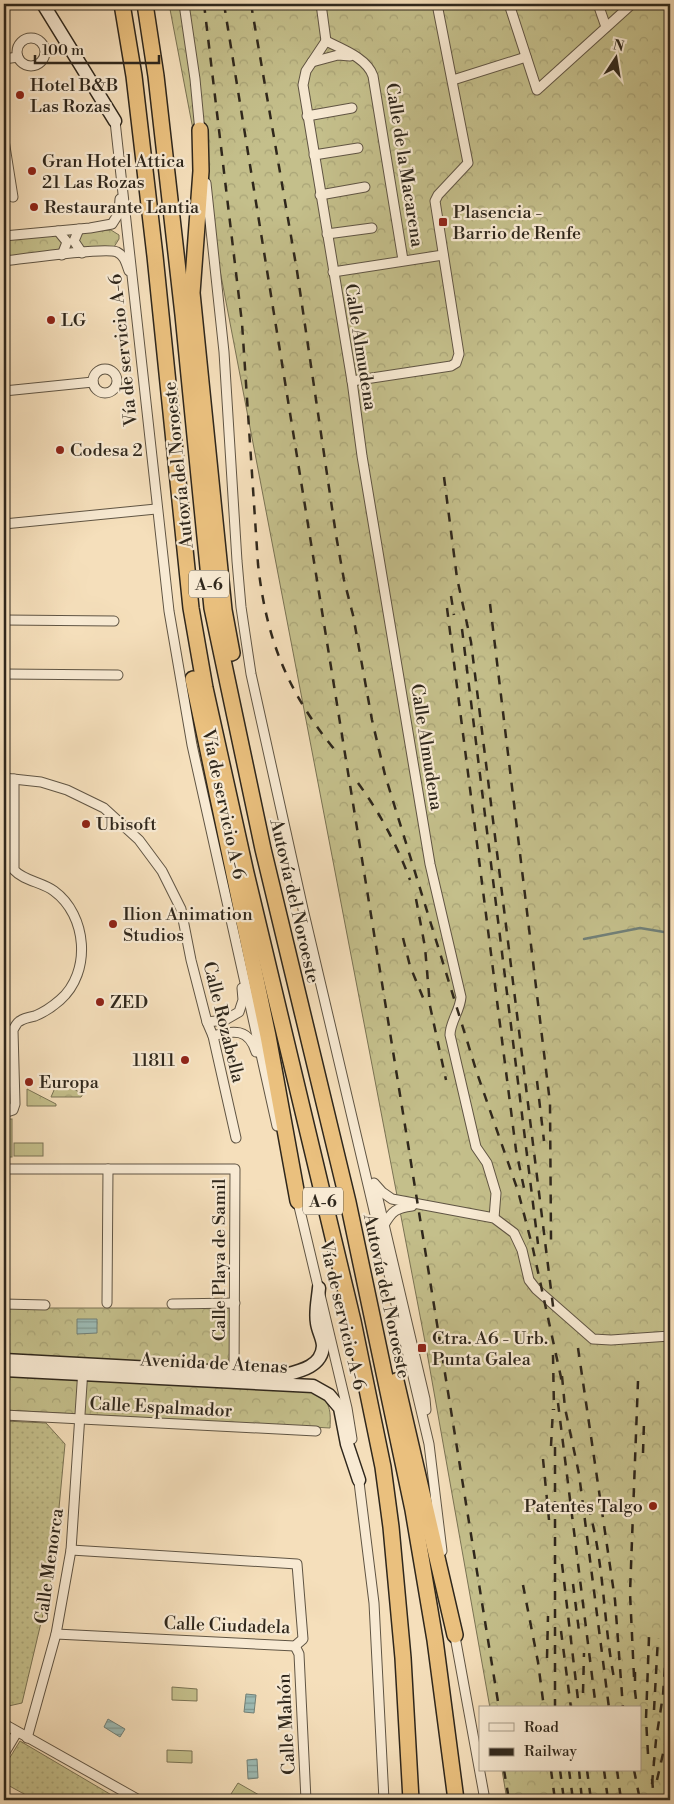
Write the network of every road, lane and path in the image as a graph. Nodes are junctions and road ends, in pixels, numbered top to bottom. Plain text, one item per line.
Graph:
1 (44, 4) edge
2 (122, 4) edge
3 (145, 4) edge
4 (184, 4) edge
5 (321, 4) edge
6 (437, 4) edge
7 (509, 4) edge
8 (598, 4) edge
9 (632, 4) edge
10 (606, 27) junction
11 (326, 41) junction
12 (355, 56) junction
13 (18, 57) dead end
14 (526, 57) junction
15 (4, 59) edge
16 (312, 62) junction
17 (453, 80) junction
18 (352, 108) dead end
19 (307, 116) junction
20 (115, 121) joint
21 (200, 130) junction
22 (4, 140) edge
23 (358, 148) dead end
24 (314, 155) junction
25 (122, 176) junction
26 (365, 188) dead end
27 (320, 195) junction
28 (13, 197) dead end
29 (372, 228) dead end
30 (79, 229) junction
31 (58, 231) junction
32 (327, 234) junction
33 (4, 236) edge
34 (82, 253) junction
35 (443, 254) junction
36 (62, 255) junction
37 (404, 260) junction
38 (4, 261) edge
39 (333, 272) junction
40 (134, 287) junction
41 (352, 381) junction
42 (93, 382) dead end
43 (4, 391) edge
44 (156, 509) junction
45 (4, 524) edge
46 (191, 608) junction
47 (4, 620) edge
48 (114, 622) dead end
49 (4, 674) edge
50 (118, 675) dead end
51 (4, 778) edge
52 (14, 779) junction
53 (262, 849) junction
54 (228, 902) junction
55 (207, 1022) junction
56 (213, 1036) junction
57 (351, 1112) junction
58 (4, 1113) edge
59 (279, 1136) junction
60 (236, 1138) dead end
61 (4, 1169) edge
62 (108, 1169) junction
63 (374, 1183) junction
64 (298, 1201) junction
65 (422, 1206) junction
66 (494, 1218) junction
67 (384, 1225) junction
68 (362, 1268) junction
69 (319, 1288) junction
70 (107, 1303) dead end
71 (235, 1303) junction
72 (4, 1304) edge
73 (172, 1304) dead end
74 (45, 1305) dead end
75 (670, 1336) edge
76 (4, 1360) edge
77 (4, 1370) edge
78 (83, 1370) junction
79 (234, 1377) junction
80 (4, 1415) edge
81 (80, 1419) junction
82 (316, 1431) dead end
83 (429, 1444) junction
84 (359, 1480) junction
85 (71, 1550) junction
86 (56, 1634) junction
87 (455, 1635) junction
88 (296, 1646) junction
89 (4, 1724) edge
90 (17, 1732) junction
91 (26, 1738) junction
92 (4, 1754) edge
93 (479, 1767) edge
94 (480, 1772) edge
95 (139, 1800) edge
96 (306, 1800) edge
97 (384, 1800) edge
98 (411, 1800) edge
99 (456, 1800) edge
100 (485, 1800) edge

1 - 20 main road, Vía de servicio A-6
2 - 46 highway, Autovía del Noroeste / A-6
3 - 53 highway, Autovía del Noroeste / A-6
4 - 21 street
5 - 11 street
6 - 17 street
7 - 14 street
8 - 10 street
9 - 10 street
10 - 14 street
11 - 12 street, Calle de la Macarena
11 - 16 street, Calle Almudena
12 - 16 street
12 - 37 street, Calle de la Macarena
13 - 15 street
14 - 17 street
16 - 19 street, Calle Almudena
17 - 35 street
18 - 19 street
19 - 24 street, Calle Almudena
20 - 25 street, Vía de servicio A-6
21 - 53 highway
21 - 57 street
22 - 28 street
23 - 24 street
24 - 27 street, Calle Almudena
25 - 30 street
25 - 40 street, Vía de servicio A-6
26 - 27 street
27 - 32 street, Calle Almudena
29 - 32 street
30 - 31 street
30 - 34 street
31 - 33 street
31 - 36 street
32 - 39 street, Calle Almudena
34 - 36 street
34 - 40 street
35 - 37 street
35 - 41 street
36 - 38 street
37 - 39 street
39 - 41 street, Calle Almudena
40 - 44 street, Vía de servicio A-6
41 - 66 street, Calle Almudena
42 - 43 street
44 - 45 street
44 - 54 street, Vía de servicio A-6
46 - 64 highway
46 - 98 highway, Autovía del Noroeste / A-6
47 - 48 street
49 - 50 street
51 - 52 street, Calle Rozabella
52 - 55 street, Calle Rozabella
52 - 58 street
53 - 68 highway, Autovía del Noroeste / A-6
54 - 55 street
54 - 59 street, Vía de servicio A-6
55 - 56 street, Calle Rozabella
56 - 59 street
56 - 60 street, Calle Rozabella
57 - 63 street
57 - 83 street
59 - 64 street, Vía de servicio A-6
61 - 62 street
62 - 70 street
62 - 71 street, Calle Playa de Samil
63 - 65 street
63 - 67 street
64 - 69 street, Vía de servicio A-6
65 - 66 street
65 - 67 street
66 - 75 street
67 - 83 street
68 - 87 highway
68 - 99 highway, Autovía del Noroeste / A-6
69 - 79 main road, Avenida de Atenas
69 - 84 street, Vía de servicio A-6
71 - 73 street
71 - 79 street, Calle Playa de Samil
72 - 74 street
76 - 78 main road, Avenida de Atenas
77 - 78 main road, Avenida de Atenas
78 - 79 main road, Avenida de Atenas
78 - 81 street, Calle Menorca
79 - 84 main road, Avenida de Atenas
80 - 81 street, Calle Espalmador
81 - 82 street, Calle Espalmador
81 - 85 street, Calle Menorca
83 - 87 street
84 - 97 street, Vía de servicio A-6
85 - 86 street, Calle Menorca
85 - 88 street, Calle Ciudadela
86 - 88 street, Calle Ciudadela
86 - 91 street, Calle Menorca
87 - 93 street
88 - 96 street, Calle Mahón
89 - 90 street
90 - 91 street
90 - 92 street
91 - 95 street
94 - 100 street

